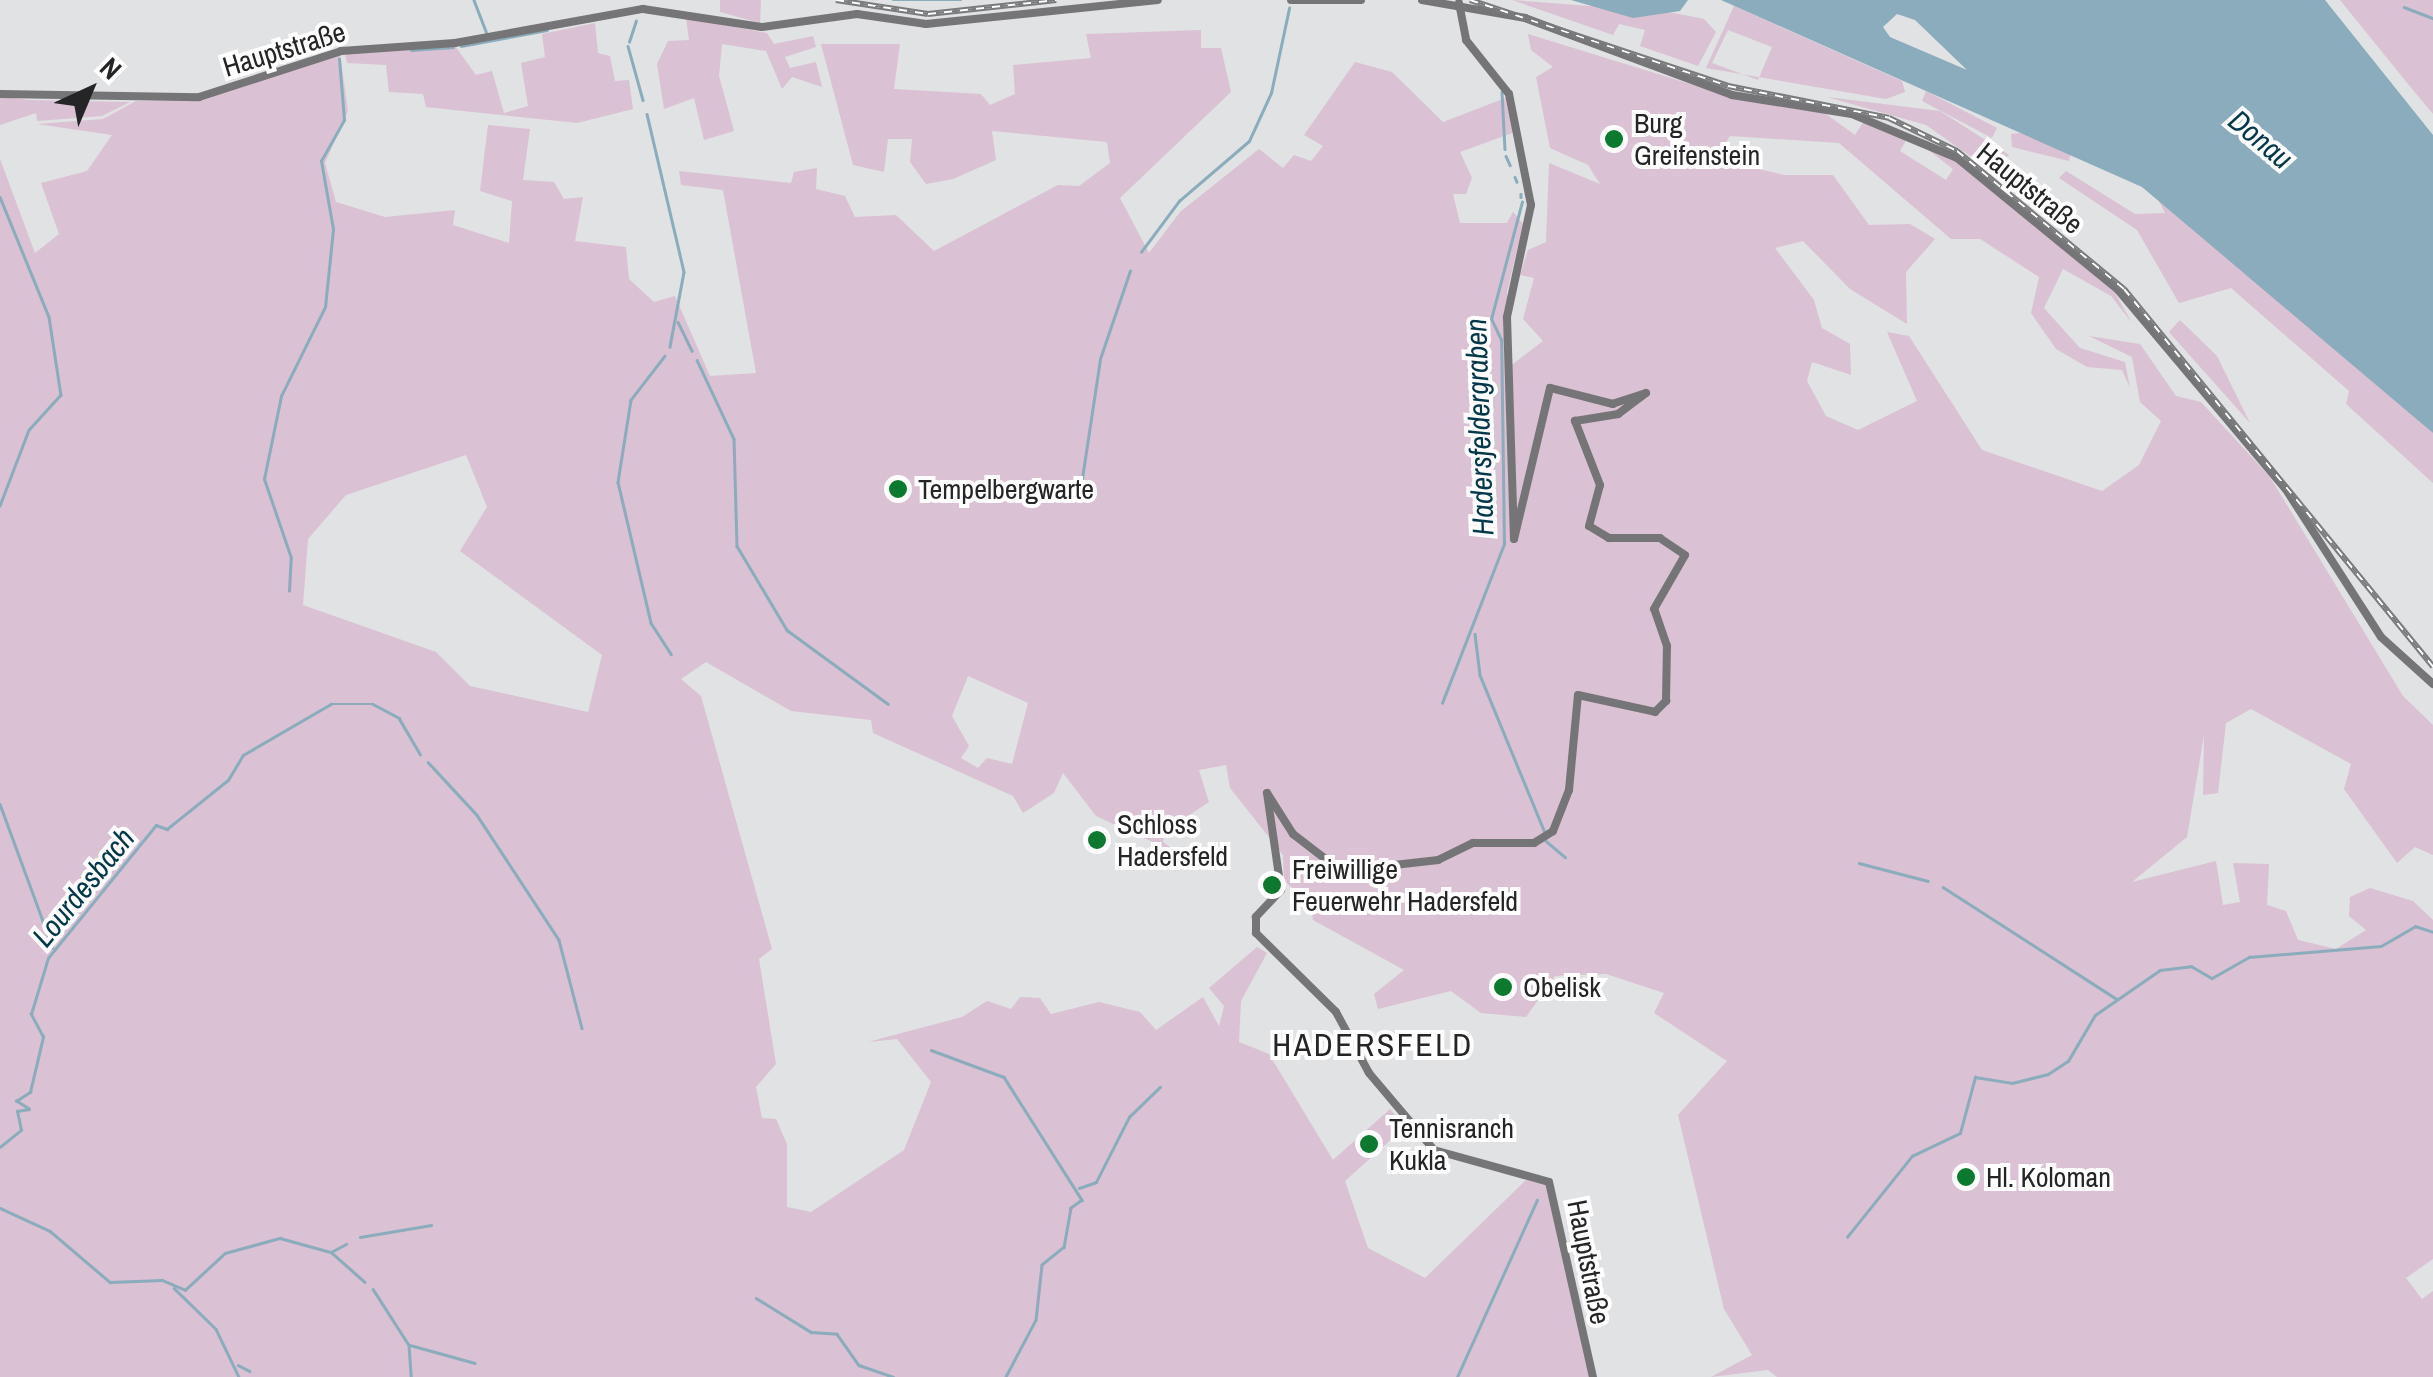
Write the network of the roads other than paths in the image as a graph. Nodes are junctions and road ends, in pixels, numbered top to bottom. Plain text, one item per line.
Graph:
1 (1158, 0) edge
2 (1291, 0) edge
3 (1361, 0) edge
4 (1422, 0) edge
5 (1459, 3) junction
6 (0, 94) edge
7 (2433, 684) edge
8 (1593, 1377) edge

1 - 6 street, Hauptstraße
2 - 3 street
4 - 5 street, Hauptstraße
5 - 7 street, Hauptstraße
5 - 8 street, Hauptstraße

